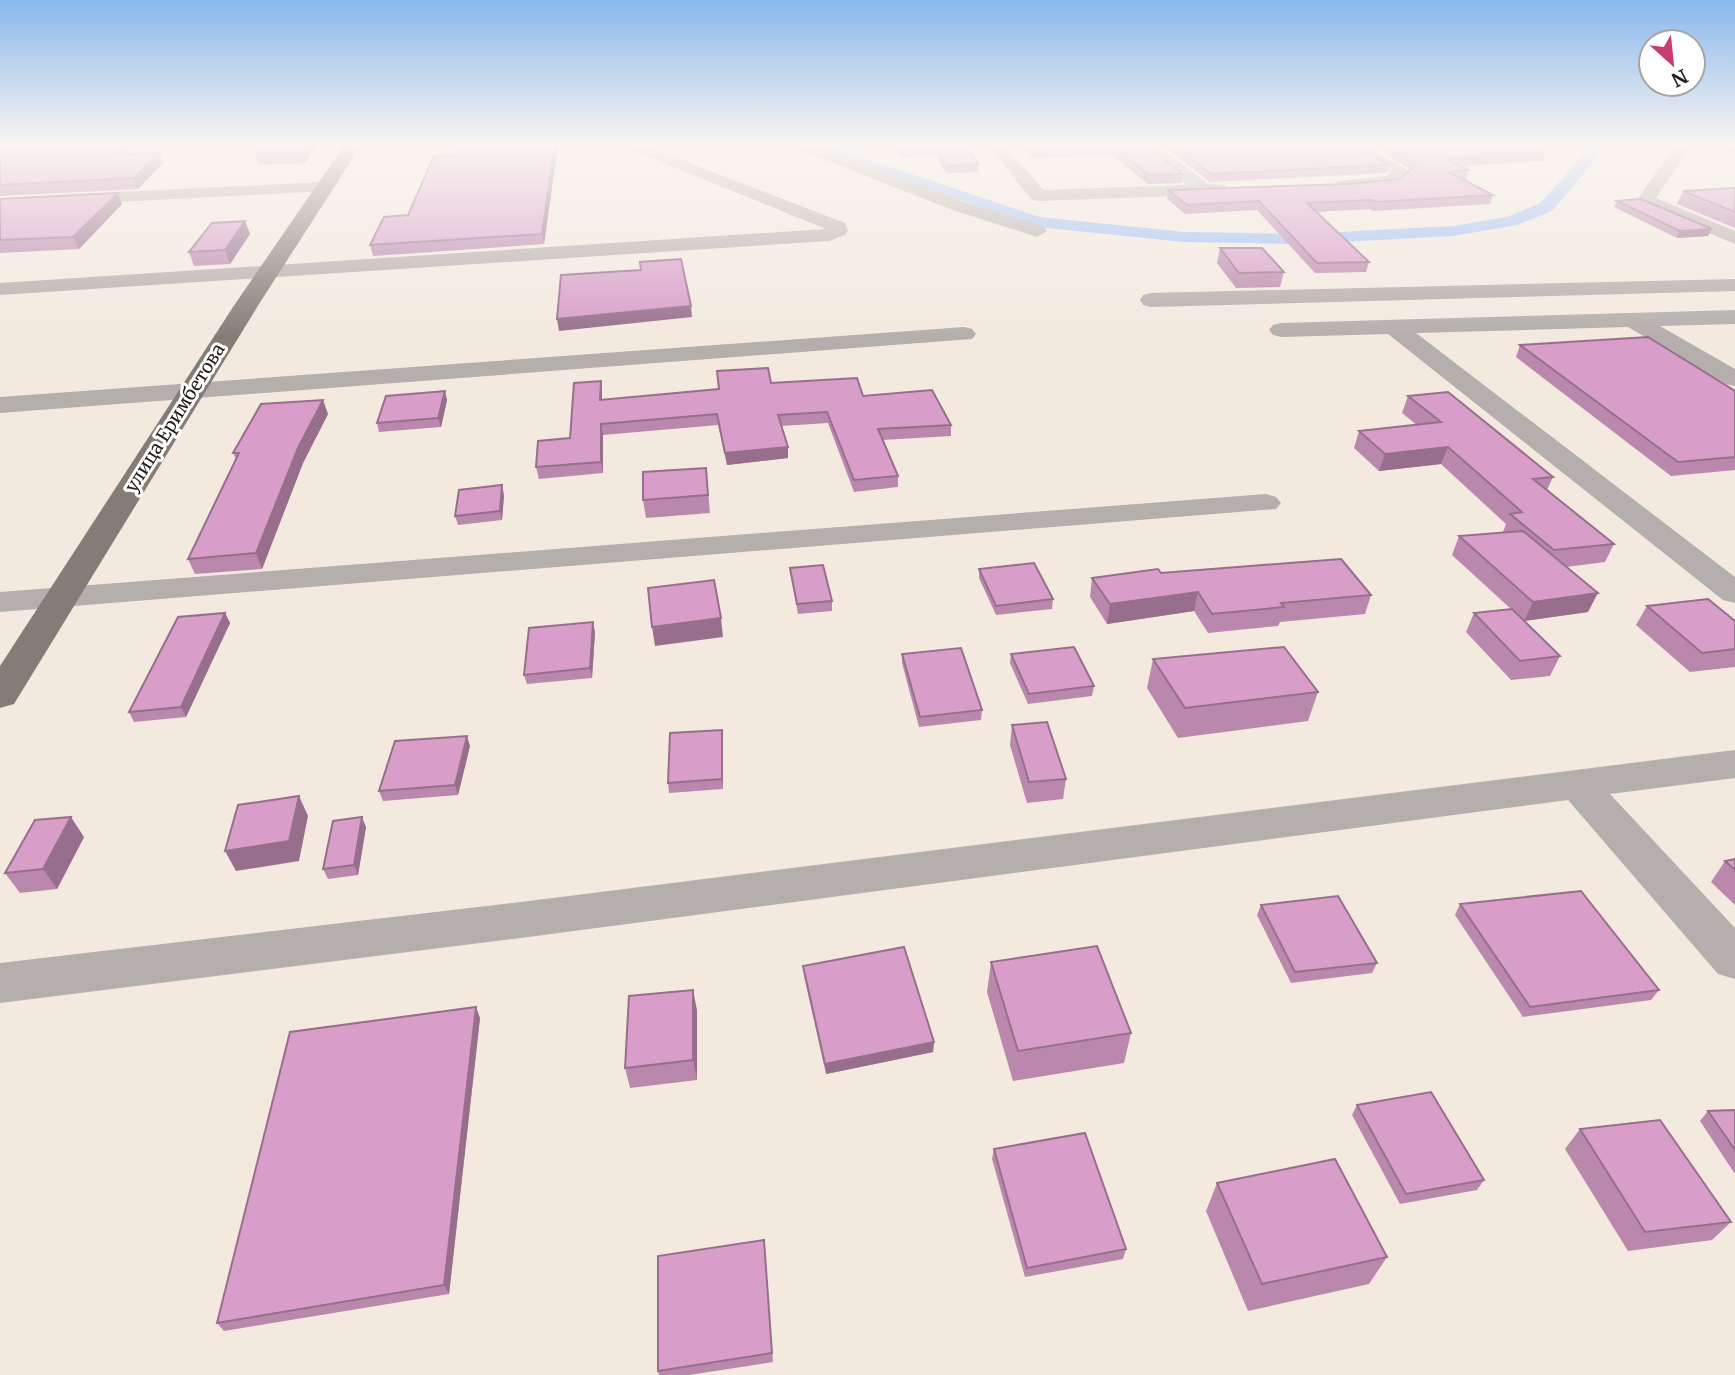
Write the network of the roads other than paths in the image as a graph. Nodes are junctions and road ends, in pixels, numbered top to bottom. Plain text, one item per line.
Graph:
1 (308, 208) edge
2 (790, 208) edge
3 (966, 208) edge
4 (1666, 208) edge
5 (1037, 231) dead end
6 (1735, 238) edge
7 (266, 274) junction
8 (1735, 285) edge
9 (0, 289) edge
10 (1151, 300) dead end
11 (1735, 317) edge
12 (1633, 320) junction
13 (1394, 327) junction
14 (1281, 330) dead end
15 (964, 334) dead end
16 (1735, 379) edge
17 (191, 390) junction
18 (0, 405) edge
19 (1266, 503) dead end
20 (1735, 593) edge
21 (65, 597) junction
22 (0, 602) edge
23 (0, 695) edge
24 (1735, 764) edge
25 (1577, 784) junction
26 (1735, 960) edge
27 (0, 983) edge

1 - 7 main road, улица Еримбетова
2 - 7 street
3 - 5 street
4 - 6 street
7 - 9 street
7 - 17 main road, улица Еримбетова
8 - 10 street
11 - 12 street
12 - 13 street
12 - 16 street
13 - 14 street
13 - 20 street
15 - 17 street
17 - 18 street
17 - 21 main road, улица Еримбетова
19 - 21 street
21 - 22 street
21 - 23 main road, улица Еримбетова
24 - 25 street
25 - 26 street
25 - 27 street

